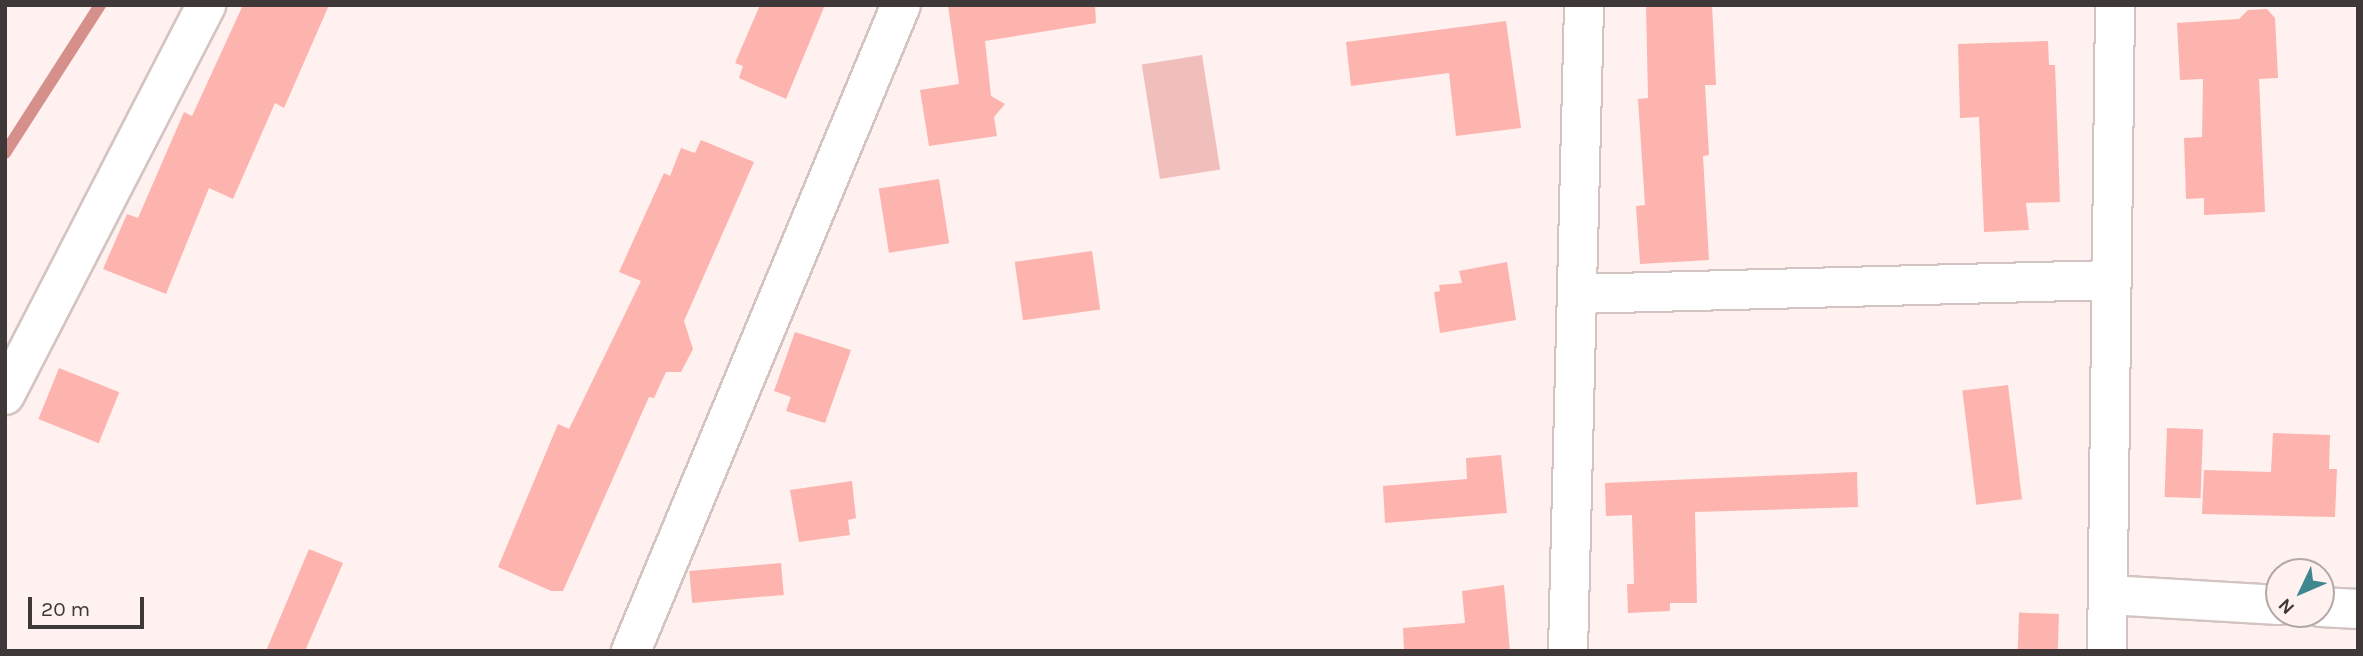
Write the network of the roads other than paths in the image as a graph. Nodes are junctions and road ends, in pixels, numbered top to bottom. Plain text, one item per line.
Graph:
1 (206, 5) edge
2 (901, 5) edge
3 (1584, 5) edge
4 (2115, 5) edge
5 (2110, 280) junction
6 (1577, 294) junction
7 (5, 395) edge
8 (2109, 595) junction
9 (2265, 604) edge
10 (2335, 608) edge
11 (2358, 609) edge
12 (631, 651) edge
13 (1568, 651) edge
14 (2107, 651) edge

1 - 7 street
2 - 12 street
3 - 6 street
4 - 5 street
5 - 6 street
5 - 8 street
6 - 13 street
8 - 9 street
8 - 14 street
10 - 11 street

